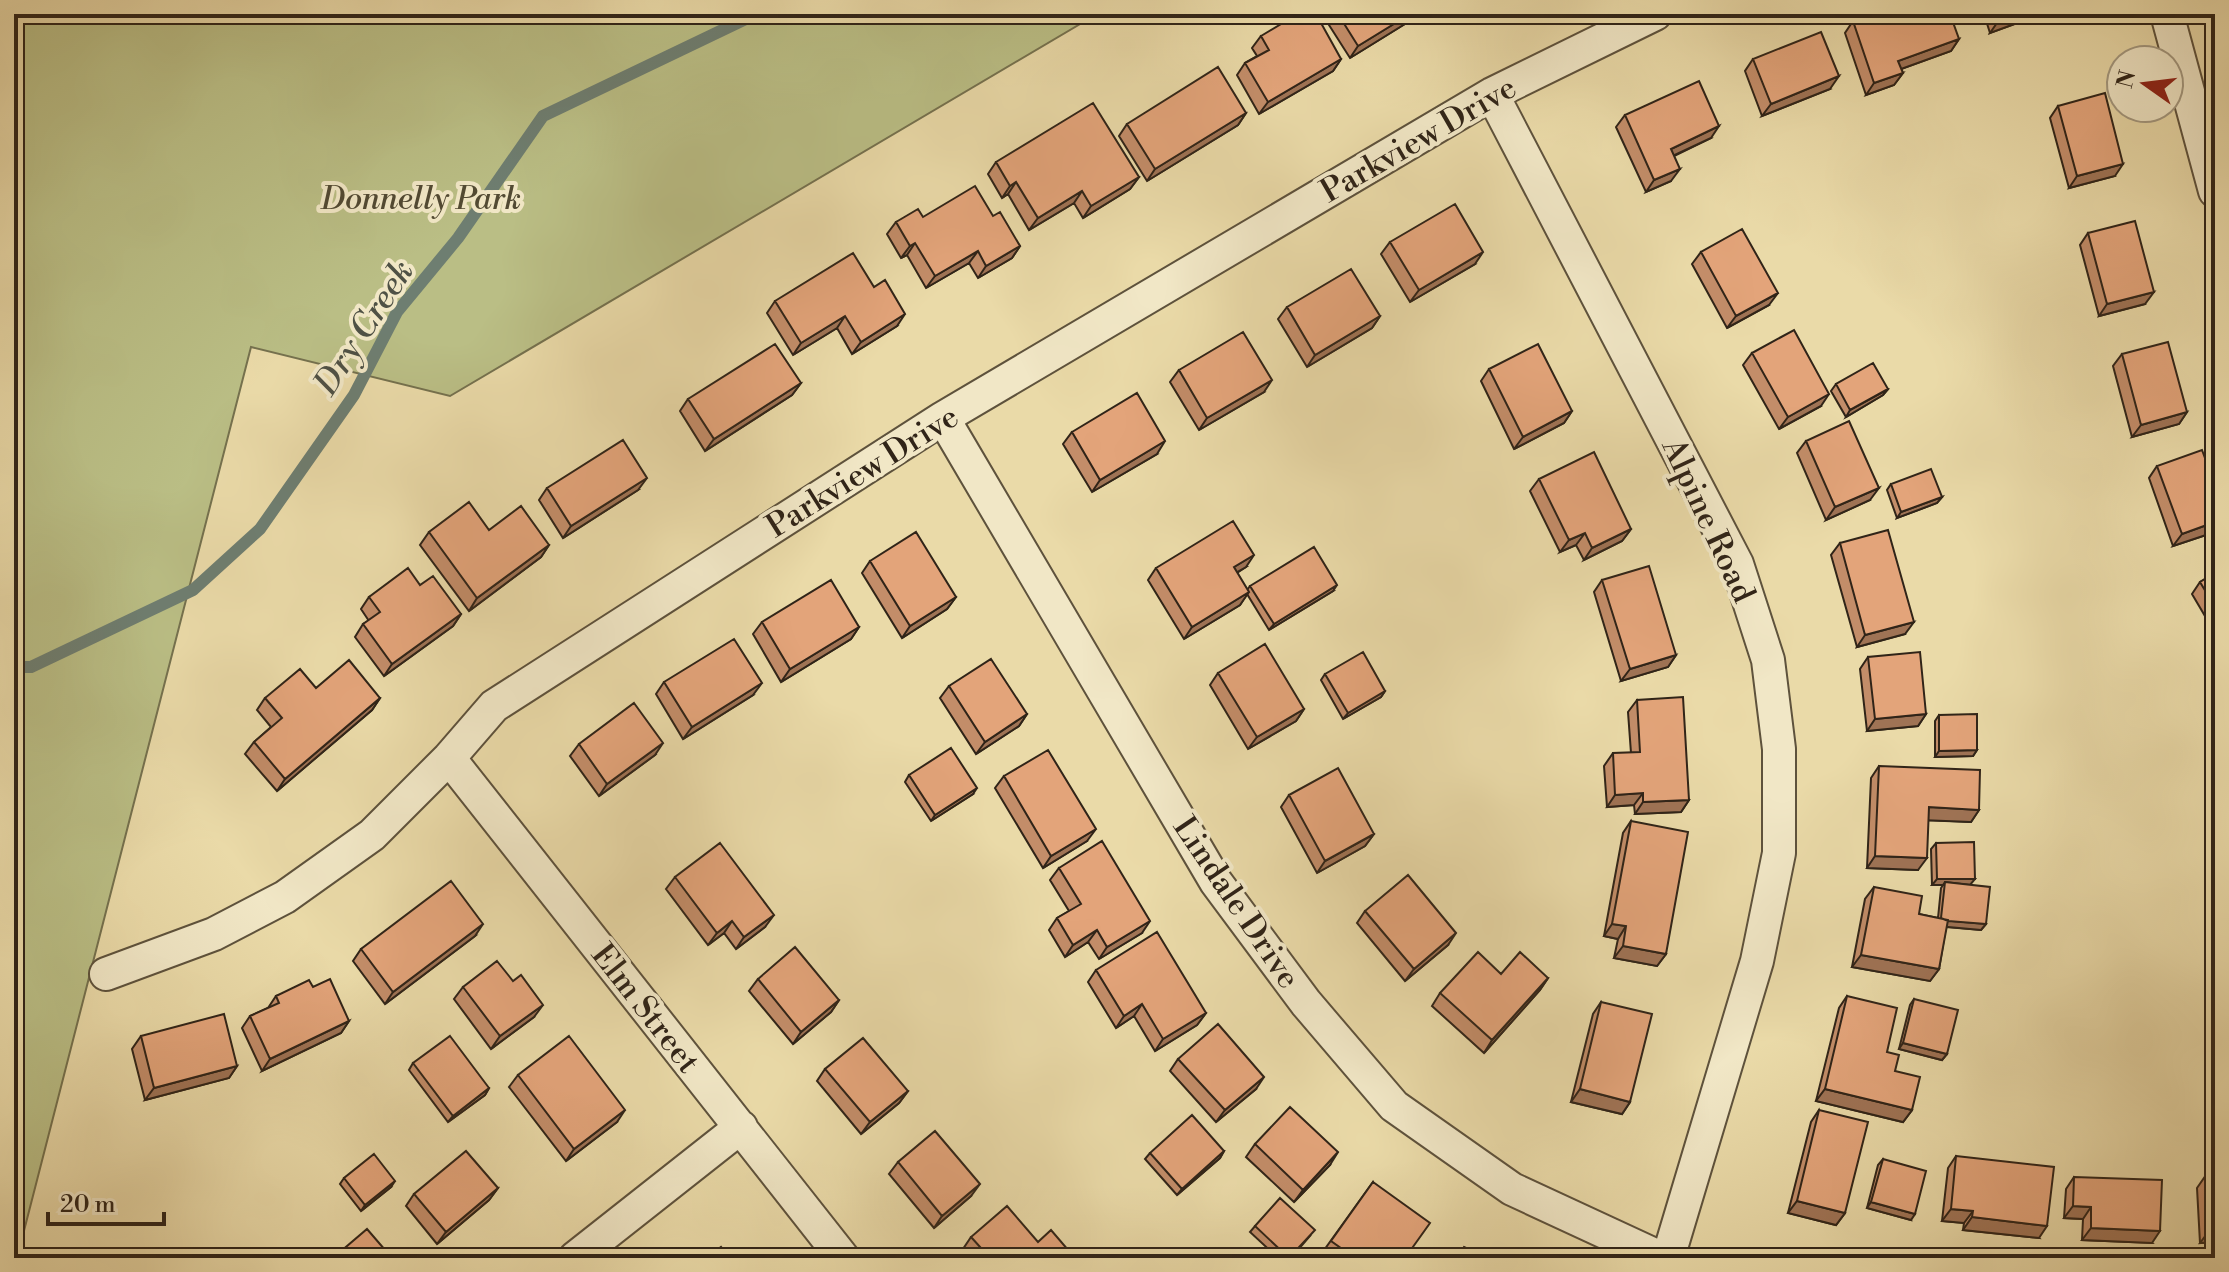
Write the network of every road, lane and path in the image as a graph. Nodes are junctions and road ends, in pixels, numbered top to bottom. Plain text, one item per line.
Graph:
1 (1655, 14) edge
2 (2167, 14) edge
3 (1492, 94) junction
4 (2215, 191) edge
5 (943, 418) junction
6 (449, 758) junction
7 (106, 974) dead end
8 (741, 1127) junction
9 (575, 1258) edge
10 (843, 1258) edge
11 (1661, 1258) edge
12 (1668, 1258) edge

1 - 3 street, Parkview Drive
2 - 4 street
3 - 5 street, Parkview Drive
3 - 12 street, Alpine Road
5 - 6 street, Parkview Drive
5 - 11 street, Lindale Drive
6 - 7 street, Parkview Drive
6 - 8 street, Elm Street
8 - 9 street
8 - 10 street, Elm Street

